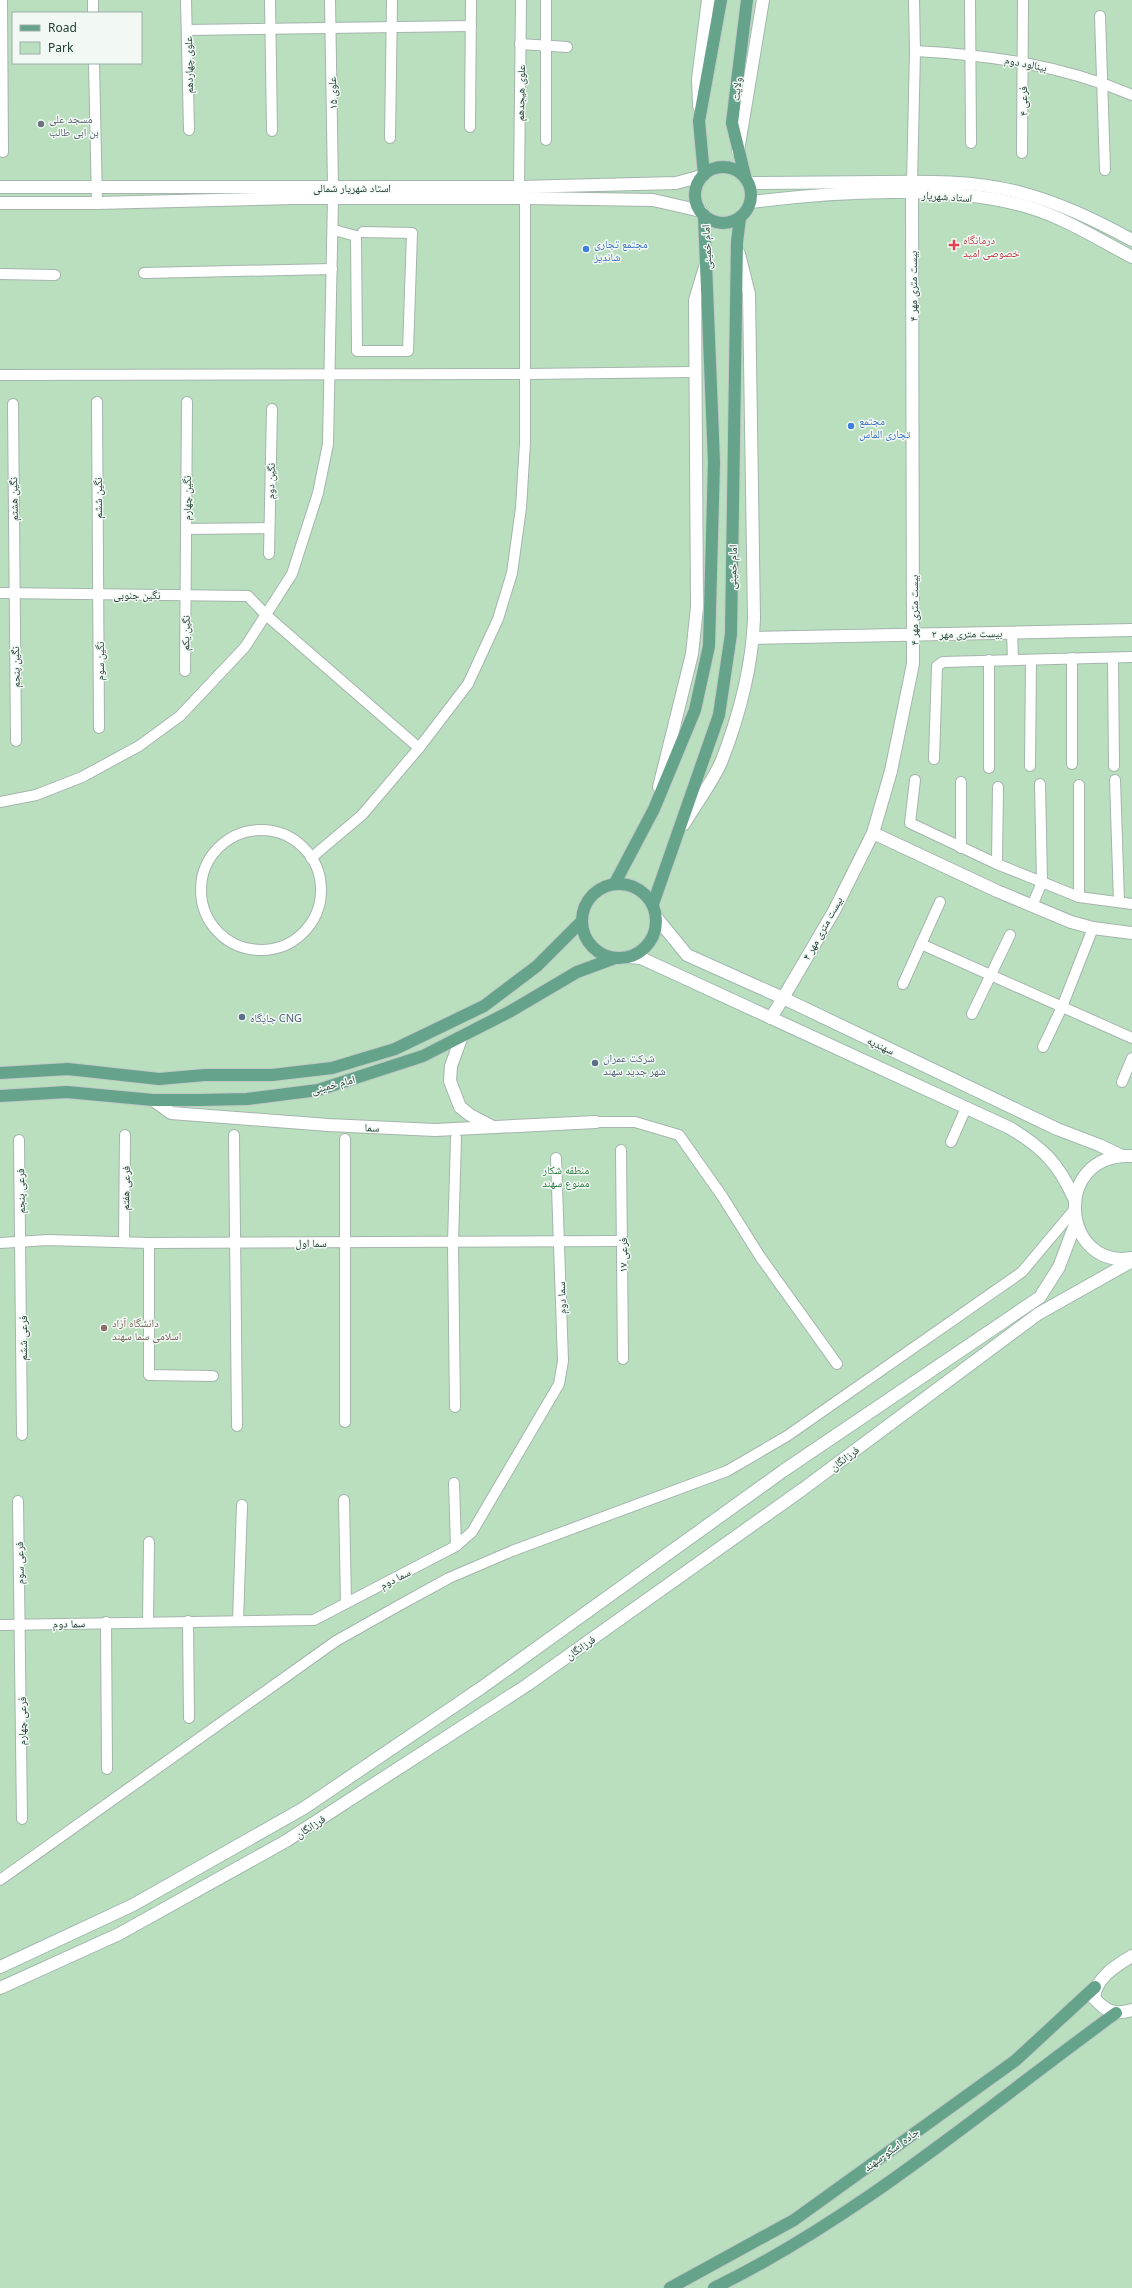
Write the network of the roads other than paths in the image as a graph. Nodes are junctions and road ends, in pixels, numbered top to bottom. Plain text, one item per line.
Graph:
1 (2, 0) edge
2 (93, 0) edge
3 (186, 0) edge
4 (270, 0) edge
5 (330, 0) edge
6 (392, 0) edge
7 (471, 0) edge
8 (521, 0) edge
9 (546, 0) edge
10 (708, 0) edge
11 (722, 0) edge
12 (747, 0) edge
13 (763, 0) edge
14 (914, 0) edge
15 (970, 0) edge
16 (1023, 0) edge
17 (93, 12) edge
18 (1100, 16) dead end
19 (471, 26) junction
20 (392, 27) junction
21 (1, 28) edge
22 (330, 28) junction
23 (270, 29) junction
24 (187, 30) junction
25 (520, 44) junction
26 (546, 46) junction
27 (567, 47) dead end
28 (915, 51) junction
29 (969, 54) junction
30 (1022, 62) junction
31 (94, 64) edge
32 (1101, 82) junction
33 (1132, 95) edge
34 (699, 121) junction
35 (470, 126) dead end
36 (189, 130) dead end
37 (272, 131) dead end
38 (390, 138) dead end
39 (546, 140) dead end
40 (971, 142) dead end
41 (738, 151) junction
42 (3, 152) dead end
43 (1022, 153) dead end
44 (1105, 170) dead end
45 (703, 176) junction
46 (747, 180) junction
47 (519, 186) junction
48 (0, 187) edge
49 (97, 188) junction
50 (912, 188) junction
51 (333, 192) junction
52 (525, 198) junction
53 (751, 202) junction
54 (0, 203) edge
55 (97, 203) junction
56 (702, 213) junction
57 (740, 218) junction
58 (334, 230) junction
59 (363, 232) dead end
60 (1132, 240) edge
61 (737, 248) junction
62 (1132, 257) edge
63 (707, 262) junction
64 (332, 269) junction
65 (144, 273) dead end
66 (0, 274) edge
67 (55, 275) dead end
68 (694, 372) junction
69 (331, 374) junction
70 (526, 374) junction
71 (0, 375) edge
72 (97, 402) dead end
73 (187, 402) dead end
74 (12, 404) dead end
75 (272, 408) dead end
76 (269, 528) junction
77 (186, 529) junction
78 (269, 554) dead end
79 (0, 593) edge
80 (14, 594) junction
81 (98, 594) junction
82 (186, 594) junction
83 (266, 615) junction
84 (1132, 630) edge
85 (1012, 632) junction
86 (913, 634) junction
87 (753, 638) junction
88 (1132, 657) edge
89 (1072, 658) junction
90 (1113, 658) junction
91 (988, 660) junction
92 (1012, 660) junction
93 (1031, 660) junction
94 (185, 671) dead end
95 (99, 728) dead end
96 (16, 741) dead end
97 (419, 748) junction
98 (934, 759) dead end
99 (1072, 764) dead end
100 (1030, 766) dead end
101 (1114, 766) dead end
102 (989, 768) dead end
103 (915, 780) dead end
104 (1115, 780) dead end
105 (962, 782) dead end
106 (1040, 784) dead end
107 (1079, 785) dead end
108 (998, 787) dead end
109 (0, 802) edge
110 (654, 809) junction
111 (680, 832) junction
112 (873, 833) junction
113 (961, 848) junction
114 (311, 858) junction
115 (998, 864) junction
116 (1042, 882) junction
117 (615, 883) junction
118 (1079, 897) junction
119 (940, 902) dead end
120 (1119, 902) junction
121 (653, 904) junction
122 (1132, 904) edge
123 (1032, 906) junction
124 (656, 916) junction
125 (582, 921) junction
126 (1093, 928) junction
127 (1132, 933) edge
128 (1010, 935) dead end
129 (921, 944) junction
130 (621, 958) junction
131 (991, 975) junction
132 (903, 984) dead end
133 (783, 998) junction
134 (1062, 1006) junction
135 (972, 1014) dead end
136 (771, 1018) junction
137 (462, 1036) junction
138 (1132, 1038) edge
139 (1043, 1047) dead end
140 (1132, 1058) edge
141 (0, 1073) edge
142 (1122, 1082) dead end
143 (0, 1096) edge
144 (153, 1100) junction
145 (966, 1108) junction
146 (596, 1122) joint
147 (492, 1126) junction
148 (234, 1134) dead end
149 (125, 1135) dead end
150 (456, 1138) dead end
151 (345, 1139) dead end
152 (19, 1140) dead end
153 (951, 1142) dead end
154 (621, 1150) dead end
155 (1126, 1156) edge
156 (556, 1158) dead end
157 (1075, 1210) junction
158 (21, 1241) junction
159 (559, 1241) junction
160 (622, 1241) junction
161 (124, 1242) junction
162 (234, 1242) junction
163 (344, 1242) junction
164 (453, 1242) junction
165 (0, 1243) edge
166 (149, 1243) junction
167 (1132, 1258) edge
168 (1132, 1261) edge
169 (622, 1359) dead end
170 (837, 1364) dead end
171 (213, 1376) dead end
172 (455, 1407) dead end
173 (345, 1422) dead end
174 (237, 1426) dead end
175 (22, 1435) dead end
176 (454, 1483) dead end
177 (344, 1500) dead end
178 (18, 1501) dead end
179 (242, 1505) dead end
180 (149, 1542) dead end
181 (456, 1546) junction
182 (346, 1603) junction
183 (148, 1621) junction
184 (188, 1621) junction
185 (238, 1621) junction
186 (106, 1622) junction
187 (21, 1624) junction
188 (0, 1625) edge
189 (189, 1718) dead end
190 (107, 1769) dead end
191 (22, 1819) dead end
192 (0, 1880) edge
193 (1132, 1956) edge
194 (0, 1967) edge
195 (1095, 1987) junction
196 (0, 1988) edge
197 (1132, 2010) edge
198 (1116, 2013) junction
199 (670, 2288) edge
200 (714, 2288) edge

1 - 21 street
2 - 17 street
3 - 24 street, علوی چهاردهم
4 - 23 street
5 - 22 street, علوی ۱۵
6 - 20 street
7 - 19 street
8 - 25 street, علوی هیجدهم
9 - 26 street
10 - 34 main road
11 - 34 main road
12 - 41 main road, ولایت
13 - 41 main road
14 - 28 street
15 - 29 street
16 - 30 street, فرعی ۴
18 - 32 street
19 - 20 street
19 - 35 street
20 - 22 street
20 - 38 street
21 - 42 street
22 - 23 street
22 - 51 street, علوی ۱۵
23 - 24 street
23 - 37 street
24 - 36 street, علوی چهاردهم
25 - 26 street
25 - 47 street, علوی هیجدهم
26 - 27 street
26 - 39 street
28 - 29 street, بینالود دوم
28 - 50 street
29 - 30 street, بینالود دوم
29 - 40 street
30 - 32 street, بینالود دوم
30 - 43 street, فرعی ۴
31 - 49 street
32 - 33 street, بینالود دوم
32 - 44 street
34 - 45 main road
41 - 46 main road, ولایت
45 - 46 main road
45 - 47 main road, استاد شهریار شمالی
45 - 56 main road
46 - 50 main road, استاد شهریار
46 - 53 main road
47 - 51 main road, استاد شهریار شمالی
48 - 49 main road, استاد شهریار شمالی
49 - 51 main road, استاد شهریار شمالی
49 - 55 street
50 - 53 main road, استاد شهریار
50 - 60 main road, استاد شهریار
50 - 62 main road, استاد شهریار
50 - 86 main road, بیست متری مهر ۴
51 - 52 main road, استاد شهریار شمالی
51 - 55 main road, استاد شهریار شمالی
51 - 58 street, علوی ۱۵
52 - 56 main road, استاد شهریار شمالی
52 - 70 street
53 - 57 main road
54 - 55 main road, استاد شهریار شمالی
56 - 57 main road
56 - 63 main road, امام خمینی
57 - 61 main road, امام خمینی
58 - 59 street
58 - 64 street, علوی ۱۵
61 - 87 main road
61 - 111 main road, امام خمینی
63 - 68 main road
63 - 110 main road, امام خمینی
64 - 65 street
64 - 69 street, علوی ۱۵
66 - 67 street
68 - 70 street
68 - 110 main road
69 - 70 street
69 - 71 street
69 - 83 street, علوی ۱۵
70 - 97 street
72 - 81 street, نگین ششم
73 - 77 street, نگین چهارم
74 - 80 street, نگین هشتم
75 - 76 street, نگین دوم
76 - 77 street
76 - 78 street, نگین دوم
77 - 82 street, نگین چهارم
79 - 80 street, نگین جنوبی
80 - 81 street, نگین جنوبی
80 - 96 street, نگین پنجم
81 - 82 street, نگین جنوبی
81 - 95 street, نگین سوم
82 - 83 street, نگین جنوبی
82 - 94 street, نگین یکم
83 - 97 street, نگین جنوبی
83 - 109 street, علوی ۱۵
84 - 85 main road, بیست متری مهر ۲
85 - 86 main road, بیست متری مهر ۲
85 - 92 street
86 - 87 main road, بیست متری مهر ۲
86 - 112 main road, بیست متری مهر ۴
87 - 111 main road
88 - 90 street
89 - 90 street
89 - 93 street
89 - 99 street
90 - 101 street
91 - 92 street
91 - 98 street
91 - 102 street
92 - 93 street
93 - 100 street
97 - 114 street
103 - 113 street
104 - 120 street
105 - 113 street
106 - 116 street
107 - 118 street
108 - 115 street
110 - 117 main road, امام خمینی
111 - 121 main road, امام خمینی
112 - 123 main road
112 - 133 main road, بیست متری مهر ۴
113 - 115 street
114 - 114 street
115 - 116 street
116 - 118 street
116 - 123 street
117 - 121 main road
117 - 125 main road
118 - 120 street
119 - 129 street
120 - 122 street
121 - 124 main road
123 - 126 main road
124 - 130 main road
124 - 133 main road, سهندیه
125 - 130 main road
125 - 141 main road, امام خمینی
126 - 127 main road
126 - 134 street
128 - 131 street
129 - 131 street
129 - 132 street
130 - 136 main road, سهندیه
130 - 137 main road, امام خمینی
131 - 134 street
131 - 135 street
133 - 136 main road, بیست متری مهر ۴
133 - 155 main road, سهندیه
134 - 138 street
134 - 139 street
136 - 145 main road, سهندیه
137 - 144 main road, امام خمینی
137 - 147 main road
140 - 142 street
143 - 144 main road, امام خمینی
144 - 147 main road, سما
145 - 153 street
145 - 157 main road, سهندیه
146 - 147 main road, سما
146 - 170 street
148 - 162 street
149 - 161 street, فرعی هفتم
150 - 164 street
151 - 163 street
152 - 158 street, فرعی پنجم
154 - 160 street, فرعی ۱۷
155 - 157 main road, فرزانگان
156 - 159 street, سما دوم
157 - 167 main road, سهندیه
157 - 192 street
157 - 194 main road, فرزانگان
158 - 161 street, سما اول
158 - 165 street, سما اول
158 - 175 street, فرعی ششم
159 - 160 street, سما اول
159 - 164 street, سما اول
159 - 181 street, سما دوم
160 - 169 street, فرعی ۱۷
161 - 166 street, سما اول
162 - 163 street, سما اول
162 - 166 street, سما اول
162 - 174 street
163 - 164 street, سما اول
163 - 173 street
164 - 172 street
166 - 171 street
168 - 196 main road, فرزانگان
176 - 181 street
177 - 182 street
178 - 187 street, فرعی سوم
179 - 185 street
180 - 183 street
181 - 182 street, سما دوم
182 - 185 street, سما دوم
183 - 184 street, سما دوم
183 - 186 street, سما دوم
184 - 185 street, سما دوم
184 - 189 street
186 - 187 street, سما دوم
186 - 190 street
187 - 188 street, سما دوم
187 - 191 street, فرعی چهارم
193 - 195 main road
195 - 198 main road
195 - 199 main road, جاده اسکو-سهند
197 - 198 main road
198 - 200 main road

